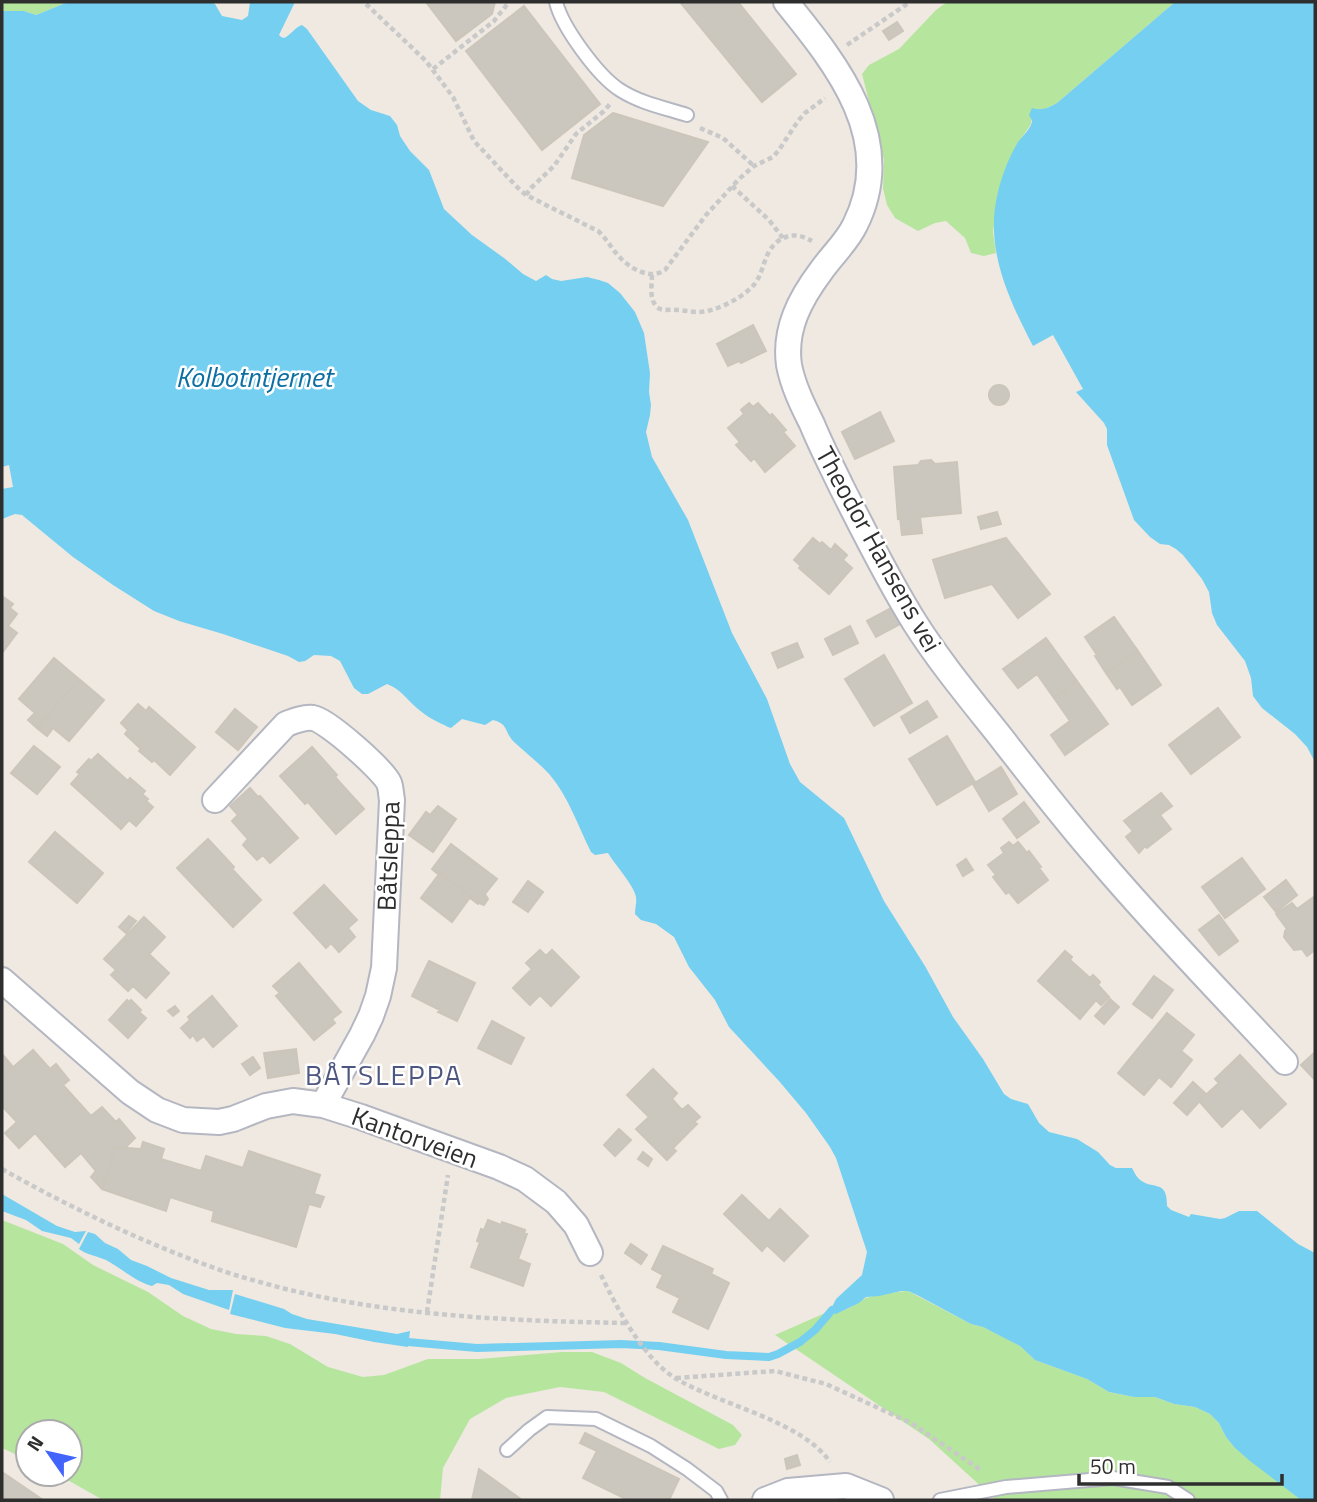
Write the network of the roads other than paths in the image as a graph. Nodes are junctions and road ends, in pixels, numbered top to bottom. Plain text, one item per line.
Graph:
1 (556, 2) edge
2 (786, 2) edge
3 (687, 115) dead end
4 (215, 800) dead end
5 (2, 980) edge
6 (1285, 1062) dead end
7 (323, 1105) junction
8 (590, 1253) road end
9 (507, 1450) dead end
10 (721, 1500) edge
11 (765, 1500) edge
12 (881, 1500) edge
13 (940, 1500) edge
14 (1188, 1500) edge

1 - 3 lane
2 - 6 street, Theodor Hansens vei
4 - 7 street, Båtsleppa
5 - 7 street, Kantorveien
7 - 8 street, Kantorveien
9 - 10 lane
11 - 12 street
13 - 14 lane

